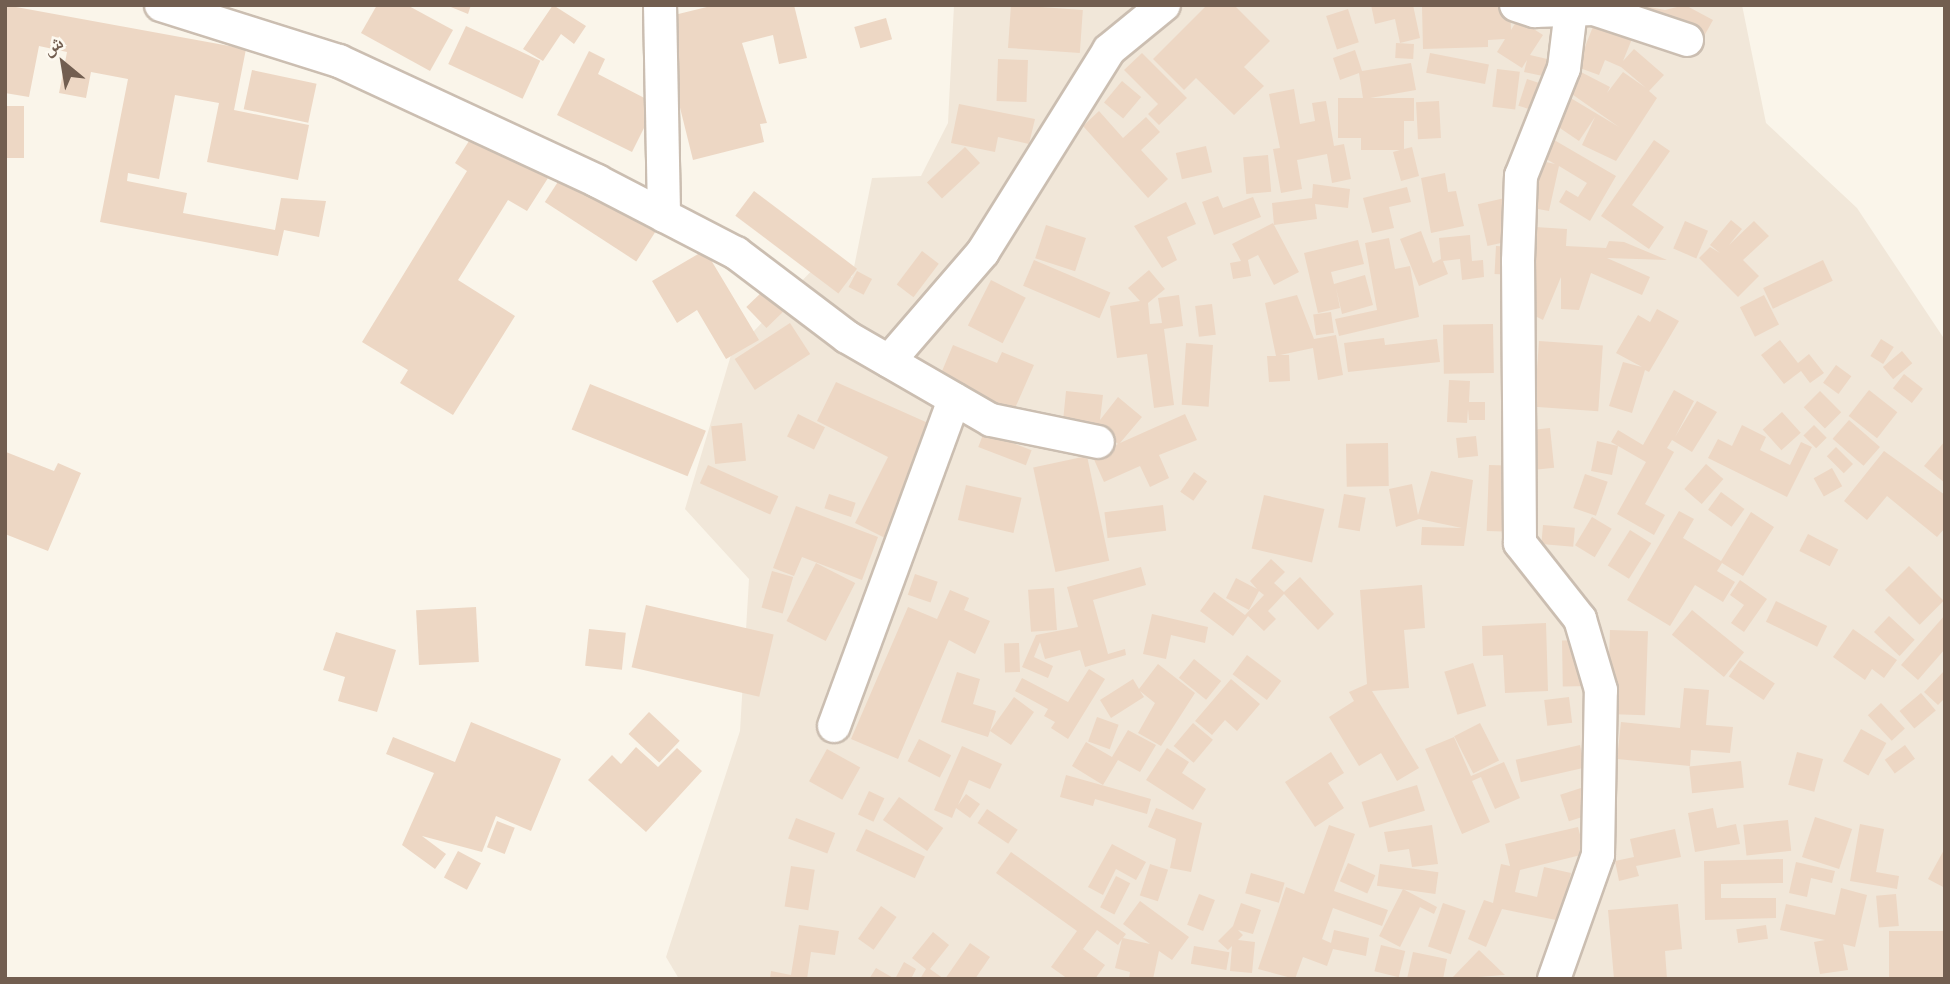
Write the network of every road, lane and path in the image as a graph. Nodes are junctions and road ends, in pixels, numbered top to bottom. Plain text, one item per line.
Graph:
1 (161, 5) edge
2 (660, 5) edge
3 (1516, 5) edge
4 (1162, 6) edge
5 (1571, 10) junction
6 (1687, 40) dead end
7 (664, 216) junction
8 (889, 361) junction
9 (954, 399) junction
10 (1098, 442) dead end
11 (834, 726) dead end
12 (1554, 979) edge

1 - 7 street
2 - 7 street
3 - 5 street
4 - 8 street
5 - 6 street
5 - 12 street
7 - 8 street
8 - 9 street
9 - 10 street
9 - 11 street

